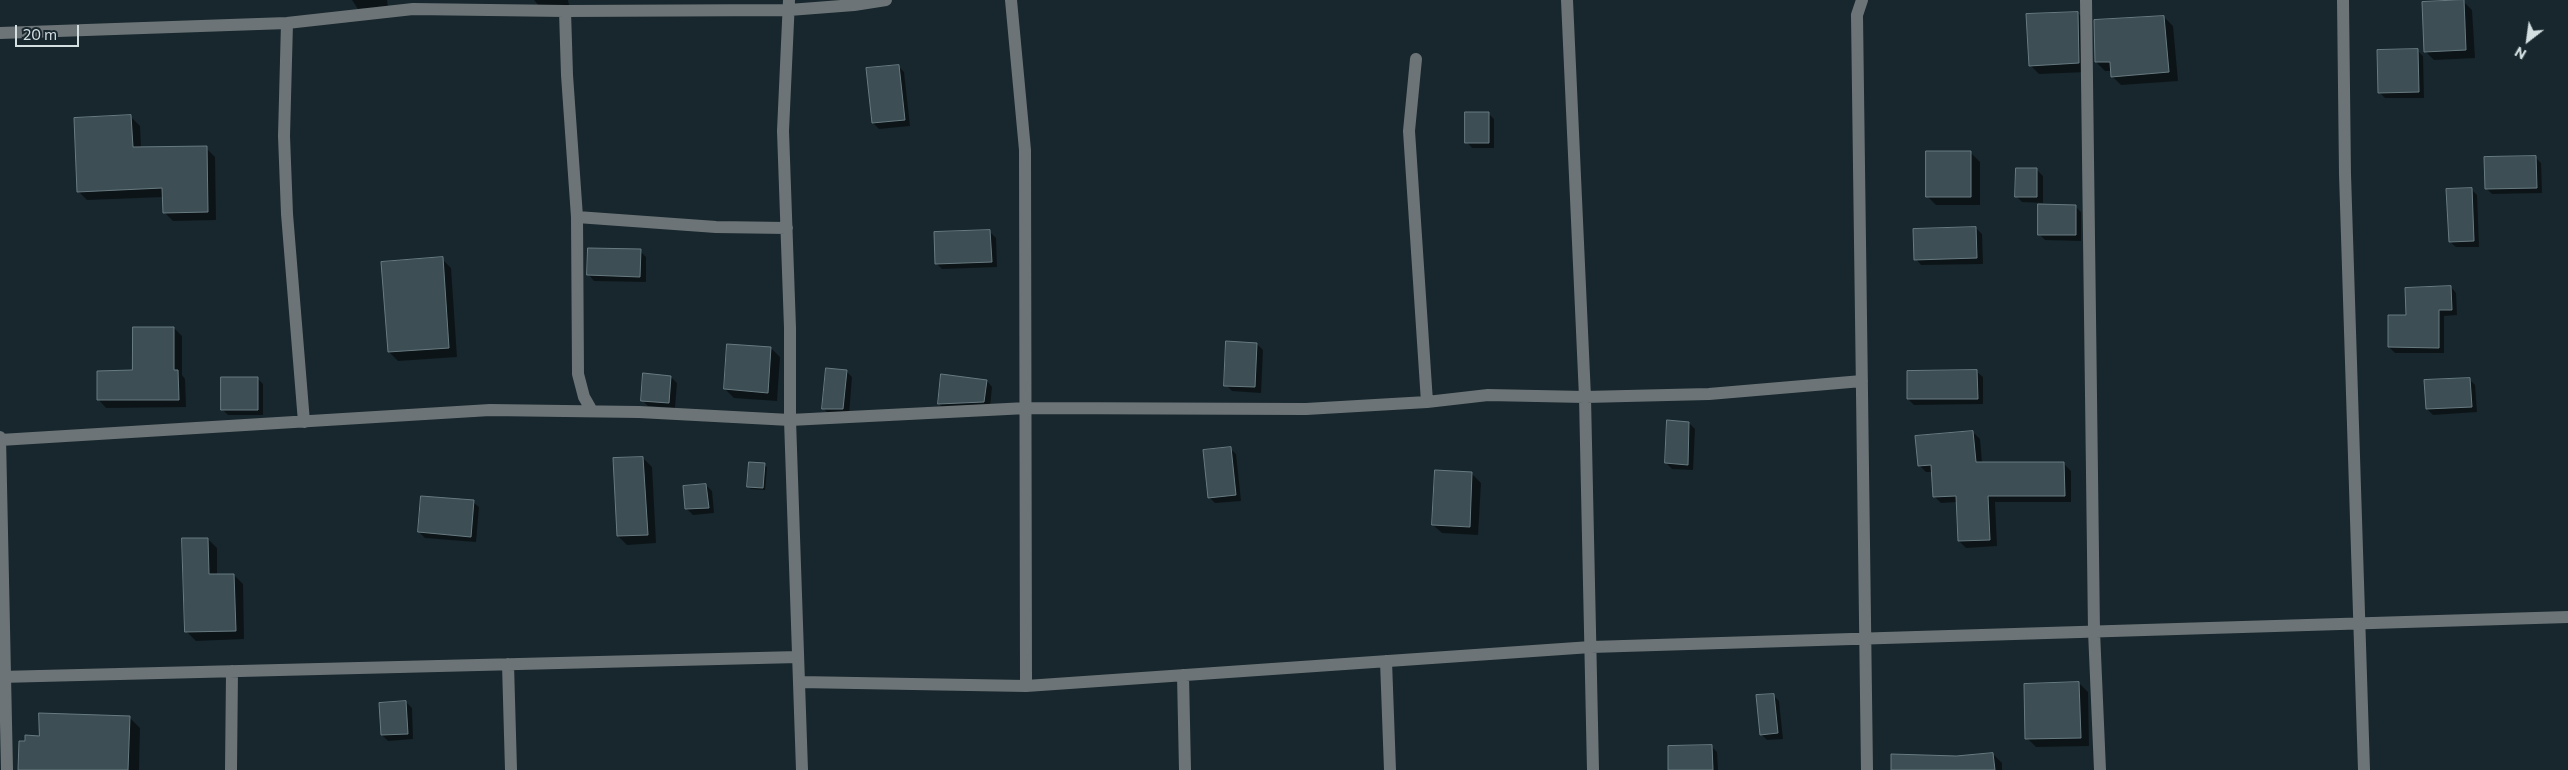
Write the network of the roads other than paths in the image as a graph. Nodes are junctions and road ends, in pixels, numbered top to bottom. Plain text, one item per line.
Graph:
1 (886, 0) edge
2 (1010, 0) edge
3 (1567, 0) edge
4 (1862, 0) edge
5 (2086, 0) edge
6 (2343, 0) edge
7 (789, 5) edge
8 (565, 12) junction
9 (287, 23) junction
10 (0, 33) edge
11 (1416, 59) dead end
12 (577, 217) junction
13 (787, 228) junction
14 (1862, 381) junction
15 (1585, 397) junction
16 (1427, 402) junction
17 (1027, 408) junction
18 (592, 411) junction
19 (790, 420) junction
20 (304, 422) junction
21 (0, 439) edge
22 (2568, 617) edge
23 (2358, 623) junction
24 (2094, 631) junction
25 (1865, 638) junction
26 (1591, 647) junction
27 (798, 657) junction
28 (1386, 661) junction
29 (508, 664) junction
30 (232, 671) junction
31 (1183, 675) junction
32 (2, 677) edge
33 (799, 682) junction
34 (1026, 686) junction
35 (7, 770) edge
36 (232, 770) edge
37 (511, 770) edge
38 (802, 770) edge
39 (1184, 770) edge
40 (1390, 770) edge
41 (1593, 770) edge
42 (1867, 770) edge
43 (2100, 770) edge
44 (2364, 770) edge

1 - 7 street
2 - 17 street
3 - 15 street
4 - 14 street
5 - 24 street
6 - 23 street
7 - 8 street
7 - 13 street
8 - 9 street
8 - 12 street
9 - 10 street
9 - 20 street
11 - 16 street
12 - 13 street
12 - 18 street
13 - 19 street
14 - 15 street
14 - 25 street
15 - 16 street
15 - 26 street
16 - 17 street
17 - 19 street
17 - 34 street
18 - 19 street
18 - 20 street
19 - 27 street
20 - 21 street
21 - 32 street
22 - 23 street
23 - 24 street
23 - 44 street
24 - 25 street
24 - 43 street
25 - 26 street
25 - 42 street
26 - 28 street
26 - 41 street
27 - 29 street
27 - 33 street
28 - 31 street
28 - 40 street
29 - 30 street
29 - 37 street
30 - 32 street
30 - 36 street
31 - 34 street
31 - 39 street
32 - 35 street
33 - 34 street
33 - 38 street

